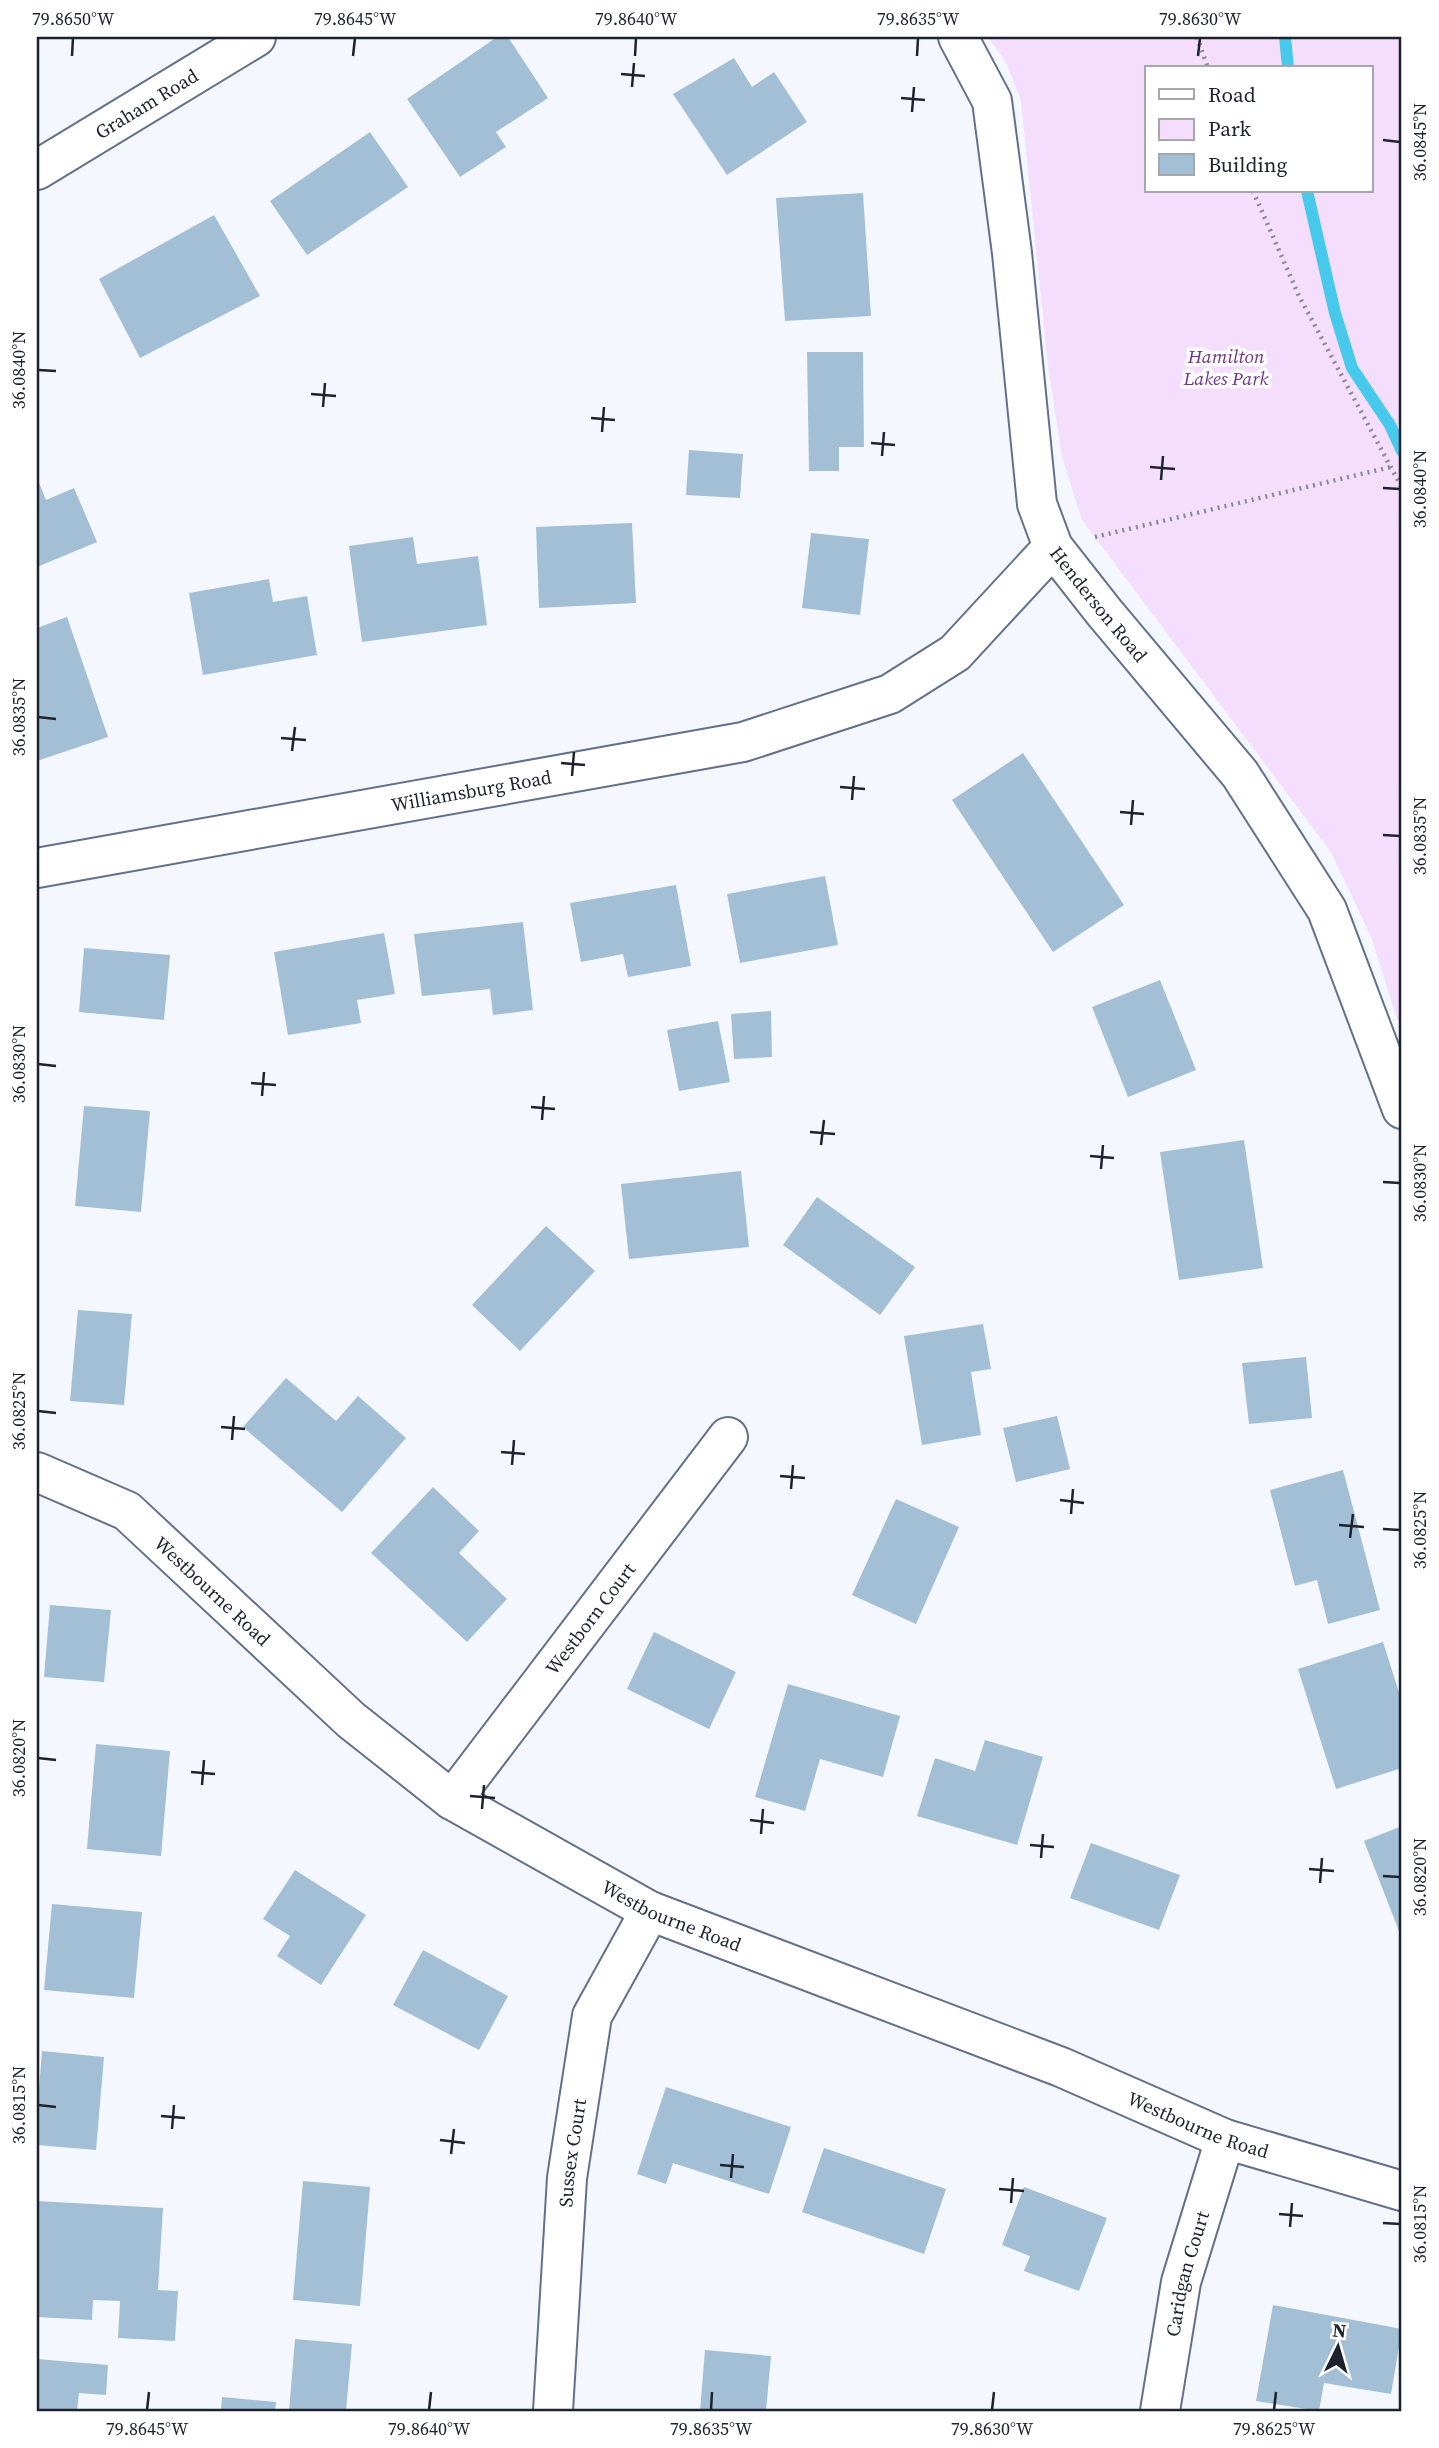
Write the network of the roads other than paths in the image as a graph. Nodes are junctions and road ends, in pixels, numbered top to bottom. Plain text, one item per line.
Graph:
1 (256, 37) edge
2 (958, 37) edge
3 (37, 170) edge
4 (1053, 547) junction
5 (37, 868) edge
6 (1402, 1110) edge
7 (728, 1437) dead end
8 (37, 1472) edge
9 (452, 1800) junction
10 (650, 1911) junction
11 (1225, 2139) junction
12 (1402, 2191) edge
13 (554, 2411) edge
14 (1160, 2411) edge

1 - 3 street, Graham Road
2 - 4 street, Henderson Road
4 - 5 street, Williamsburg Road
4 - 6 street, Henderson Road
7 - 9 street, Westborn Court
8 - 9 street, Westbourne Road
9 - 10 street, Westbourne Road
10 - 11 street, Westbourne Road
10 - 13 street, Sussex Court
11 - 12 street, Westbourne Road
11 - 14 street, Caridgan Court

